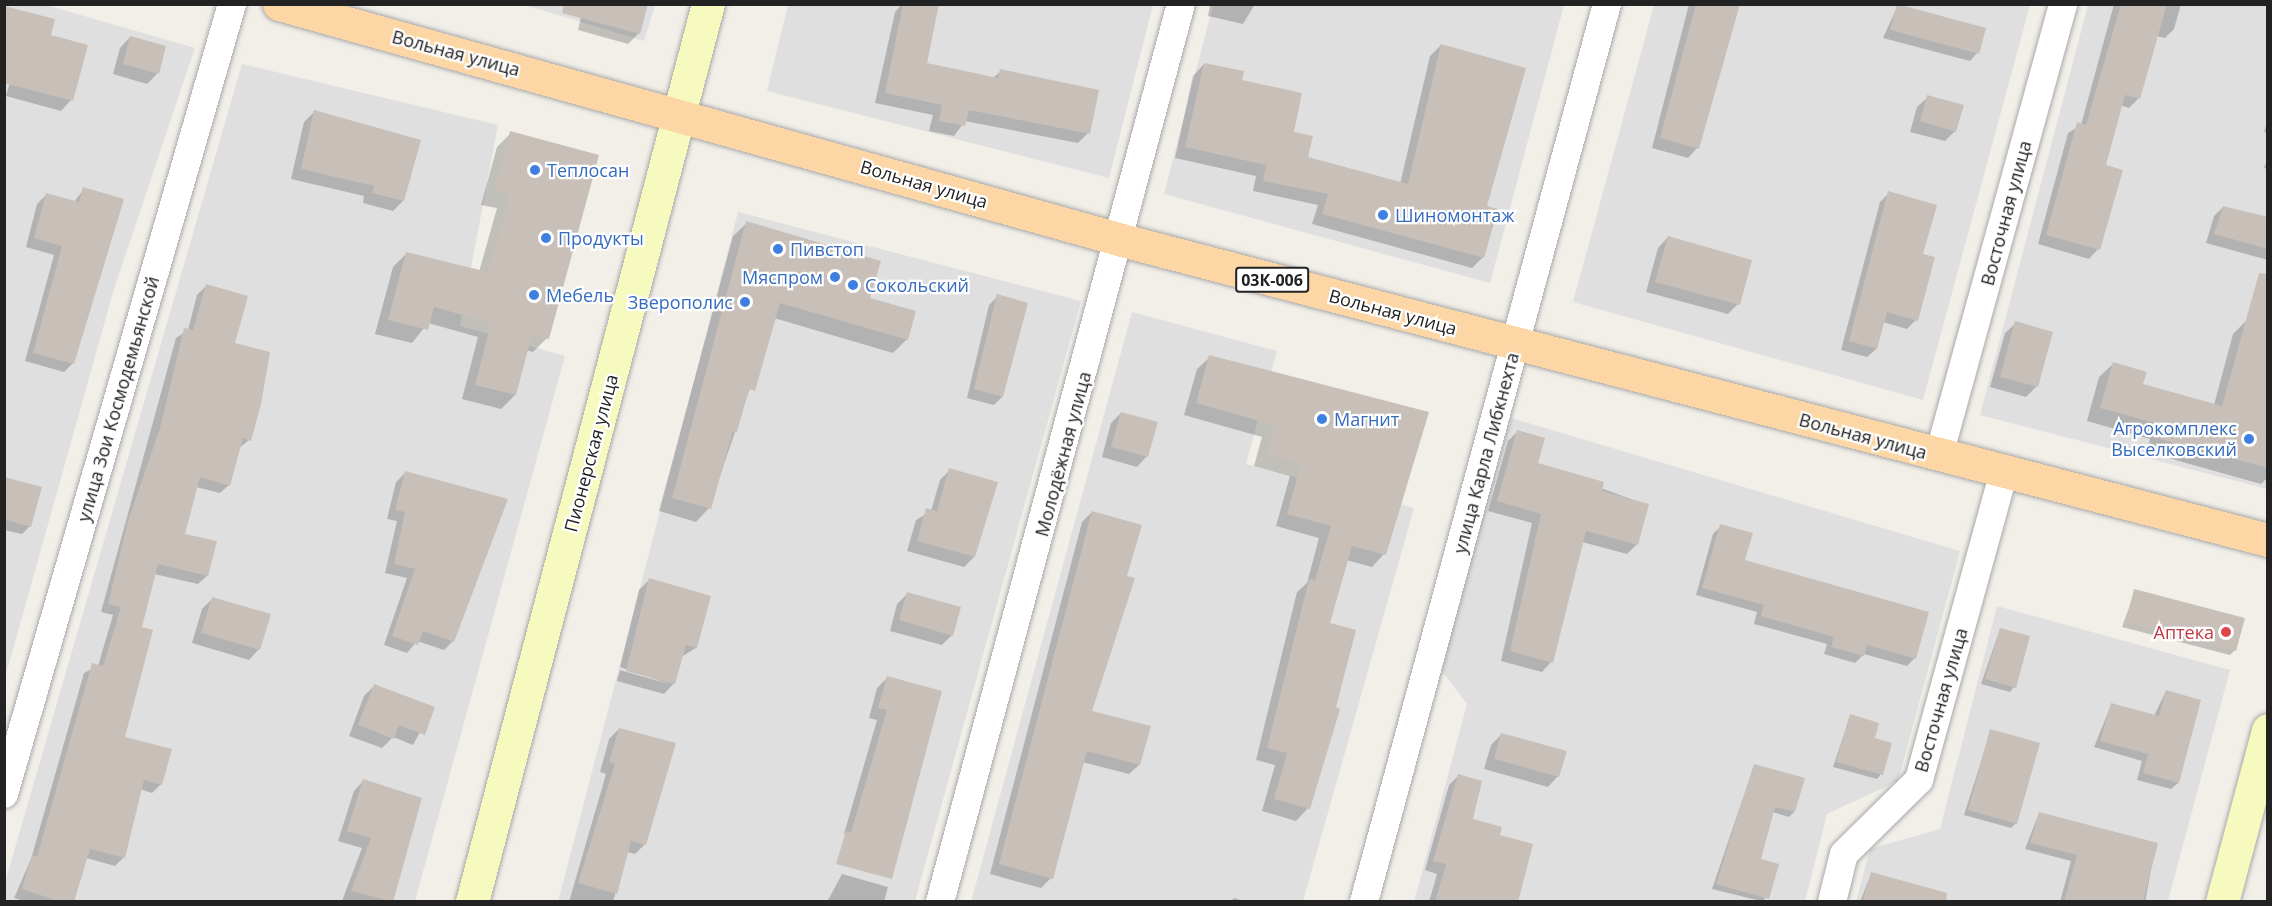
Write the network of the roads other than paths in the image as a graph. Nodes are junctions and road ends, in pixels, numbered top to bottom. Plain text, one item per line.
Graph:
1 (232, 4) edge
2 (279, 4) edge
3 (708, 4) edge
4 (1181, 4) edge
5 (1607, 4) edge
6 (2063, 4) edge
7 (679, 115) junction
8 (1122, 240) junction
9 (1515, 344) junction
10 (1939, 455) junction
11 (2004, 471) junction
12 (2268, 540) edge
13 (2268, 729) edge
14 (4, 795) edge
15 (472, 902) edge
16 (940, 902) edge
17 (1364, 902) edge
18 (1832, 902) edge
19 (2222, 902) edge

1 - 14 street, улица Зои Космодемьянской
2 - 7 main road, Вольная улица / 03К-006
3 - 7 street, Пионерская улица
4 - 8 street, Молодёжная улица
5 - 9 street, улица Карла Либкнехта
6 - 10 street, Восточная улица
7 - 8 main road, Вольная улица / 03К-006
7 - 15 street, Пионерская улица
8 - 9 main road, Вольная улица / 03К-006
8 - 16 street, Молодёжная улица
9 - 10 main road, Вольная улица / 03К-006
9 - 17 street, улица Карла Либкнехта
10 - 11 main road, Вольная улица / 03К-006
11 - 12 main road, Вольная улица / 03К-006
11 - 18 street, Восточная улица
13 - 19 street

